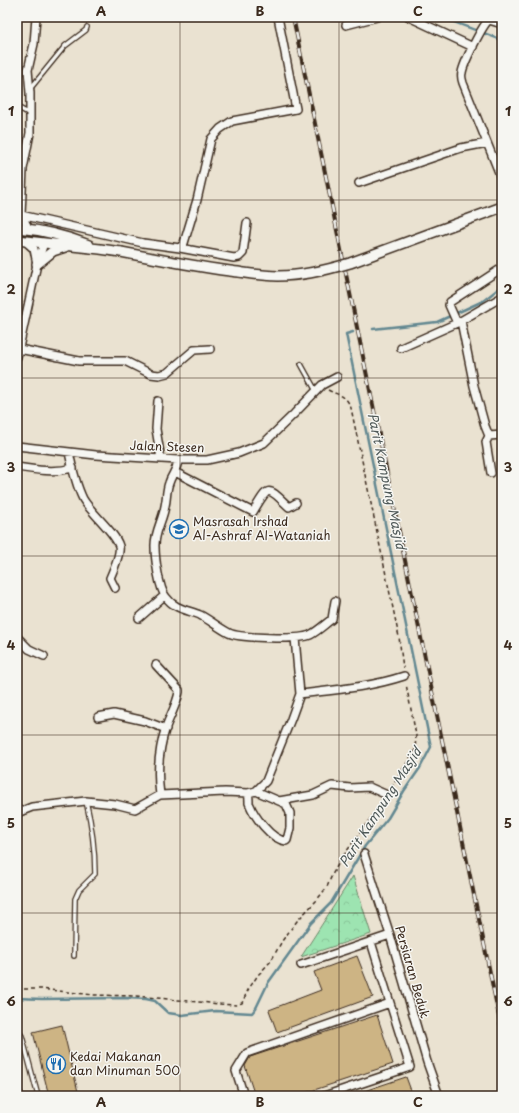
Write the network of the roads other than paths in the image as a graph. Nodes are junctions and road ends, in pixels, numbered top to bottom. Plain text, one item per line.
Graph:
1 (36, 17) edge
2 (278, 17) edge
3 (377, 17) edge
4 (410, 17) edge
5 (483, 22) edge
6 (502, 24) edge
7 (346, 25) dead end
8 (87, 27) dead end
9 (473, 47) junction
10 (30, 90) junction
11 (17, 107) edge
12 (30, 114) junction
13 (488, 143) junction
14 (499, 164) edge
15 (502, 180) edge
16 (359, 183) dead end
17 (502, 207) edge
18 (19, 218) edge
19 (247, 223) dead end
20 (17, 228) edge
21 (32, 230) junction
22 (21, 240) edge
23 (44, 243) junction
24 (68, 246) junction
25 (180, 248) junction
26 (100, 249) junction
27 (38, 264) junction
28 (502, 268) edge
29 (502, 297) edge
30 (456, 317) junction
31 (401, 348) dead end
32 (18, 349) junction
33 (210, 349) dead end
34 (17, 357) edge
35 (301, 364) dead end
36 (337, 377) dead end
37 (316, 391) junction
38 (158, 401) dead end
39 (502, 435) edge
40 (489, 436) junction
41 (17, 446) edge
42 (69, 452) junction
43 (161, 459) junction
44 (178, 460) junction
45 (17, 467) edge
46 (72, 468) junction
47 (175, 472) junction
48 (491, 473) dead end
49 (296, 503) dead end
50 (115, 588) dead end
51 (164, 596) junction
52 (335, 601) dead end
53 (139, 618) dead end
54 (17, 637) edge
55 (295, 638) junction
56 (44, 656) dead end
57 (156, 665) dead end
58 (404, 676) road end
59 (300, 694) junction
60 (98, 716) dead end
61 (166, 729) junction
62 (256, 791) junction
63 (248, 793) junction
64 (160, 795) junction
65 (387, 795) road end
66 (86, 801) junction
67 (278, 801) junction
68 (17, 813) edge
69 (364, 854) dead end
70 (390, 935) junction
71 (371, 942) junction
72 (74, 956) dead end
73 (301, 965) dead end
74 (390, 1003) junction
75 (17, 1029) edge
76 (38, 1096) edge
77 (244, 1096) edge
78 (324, 1096) edge
79 (439, 1096) edge

1 - 10 street
2 - 25 street
3 - 7 street
4 - 9 street
5 - 6 street
5 - 9 street
8 - 10 lane
9 - 13 street
10 - 12 street
11 - 12 lane
12 - 18 street
13 - 14 street
13 - 16 street
14 - 15 street
17 - 26 street, bridge
18 - 21 street
18 - 25 street
19 - 25 street
20 - 21 street
21 - 23 street
21 - 26 street
22 - 23 street
22 - 27 street
23 - 24 street
23 - 27 street
24 - 26 street
24 - 27 street
27 - 32 street
28 - 30 street
29 - 30 street
30 - 31 street
30 - 40 street
32 - 33 street
32 - 34 street
35 - 37 lane
36 - 37 street, Jalan Stesen
37 - 44 street, Jalan Stesen
38 - 43 street
39 - 40 street
40 - 48 street
41 - 42 street, Jalan Stesen
42 - 43 street, Jalan Stesen
42 - 46 street
43 - 44 street, Jalan Stesen
44 - 47 street
45 - 46 street
46 - 50 street
47 - 49 street
47 - 51 street
51 - 53 street
51 - 55 street
52 - 55 street
54 - 56 street
55 - 59 street
57 - 61 street
58 - 59 street
59 - 62 street
60 - 61 street
61 - 64 street
62 - 63 street
62 - 67 street
63 - 64 street
63 - 67 street
64 - 66 street
65 - 67 street
66 - 68 street
66 - 72 lane
69 - 70 street, Persiaran Beduk
70 - 71 street
70 - 79 street, Persiaran Beduk
71 - 73 street
71 - 74 street
74 - 77 street
74 - 78 street
75 - 76 lane

